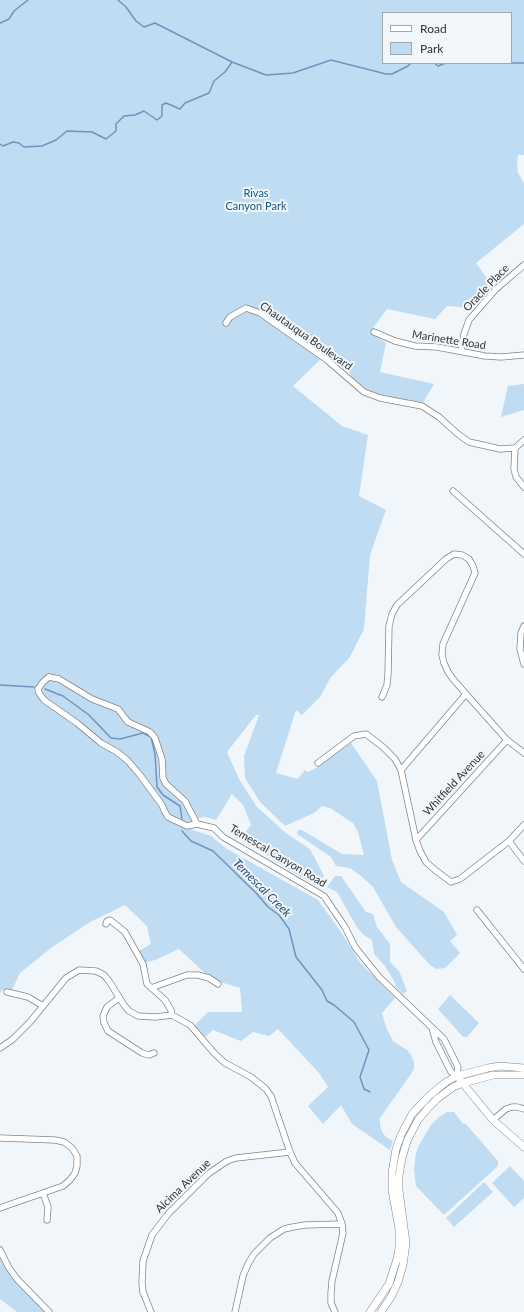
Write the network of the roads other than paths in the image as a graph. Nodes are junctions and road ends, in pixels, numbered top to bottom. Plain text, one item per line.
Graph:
1 (524, 265) edge
2 (226, 323) dead end
3 (374, 332) dead end
4 (461, 351) junction
5 (524, 355) edge
6 (524, 440) edge
7 (515, 448) junction
8 (524, 487) edge
9 (452, 491) dead end
10 (524, 554) edge
11 (524, 626) edge
12 (524, 664) edge
13 (466, 694) junction
14 (382, 697) dead end
15 (507, 740) junction
16 (524, 753) edge
17 (318, 763) dead end
18 (401, 770) junction
19 (197, 824) junction
20 (524, 825) edge
21 (416, 840) junction
22 (508, 841) junction
23 (524, 860) edge
24 (477, 910) dead end
25 (106, 924) dead end
26 (524, 968) edge
27 (218, 984) dead end
28 (151, 988) junction
29 (7, 992) dead end
30 (119, 998) junction
31 (43, 1006) junction
32 (172, 1015) junction
33 (432, 1028) junction
34 (0, 1048) edge
35 (154, 1053) dead end
36 (524, 1068) edge
37 (524, 1075) edge
38 (458, 1076) junction
39 (463, 1083) junction
40 (524, 1109) edge
41 (493, 1120) junction
42 (0, 1138) edge
43 (524, 1147) edge
44 (290, 1152) junction
45 (43, 1193) junction
46 (0, 1208) edge
47 (47, 1220) dead end
48 (342, 1224) junction
49 (0, 1250) edge
50 (49, 1312) edge
51 (151, 1312) edge
52 (235, 1312) edge
53 (335, 1312) edge
54 (370, 1312) edge
55 (381, 1312) edge

1 - 4 street, Oracle Place
2 - 7 street, Chautauqua Boulevard
3 - 4 street, Marinette Road
4 - 5 street, Marinette Road
6 - 7 street
7 - 8 street
9 - 10 street
11 - 12 street
13 - 14 street
13 - 15 street
13 - 18 street
15 - 16 street
15 - 21 street, Whitfield Avenue
17 - 18 street
18 - 21 street
19 - 19 street, Temescal Canyon Road
19 - 33 street, Temescal Canyon Road
20 - 22 street
21 - 22 street
22 - 23 street
24 - 26 street
25 - 28 street
27 - 28 street
28 - 32 street
29 - 31 street
30 - 31 street
30 - 32 street
30 - 35 street
31 - 34 street
32 - 44 street
33 - 38 street, Temescal Canyon Road
33 - 38 street, Temescal Canyon Road
36 - 38 main road
37 - 39 main road
38 - 39 main road, Temescal Canyon Road
38 - 54 main road
39 - 41 main road, Temescal Canyon Road
39 - 55 main road
40 - 41 street
41 - 43 main road, Temescal Canyon Road
42 - 45 street
44 - 48 street
44 - 51 street, Alcima Avenue
45 - 46 street
45 - 47 street
48 - 52 street
48 - 53 street
49 - 50 street

